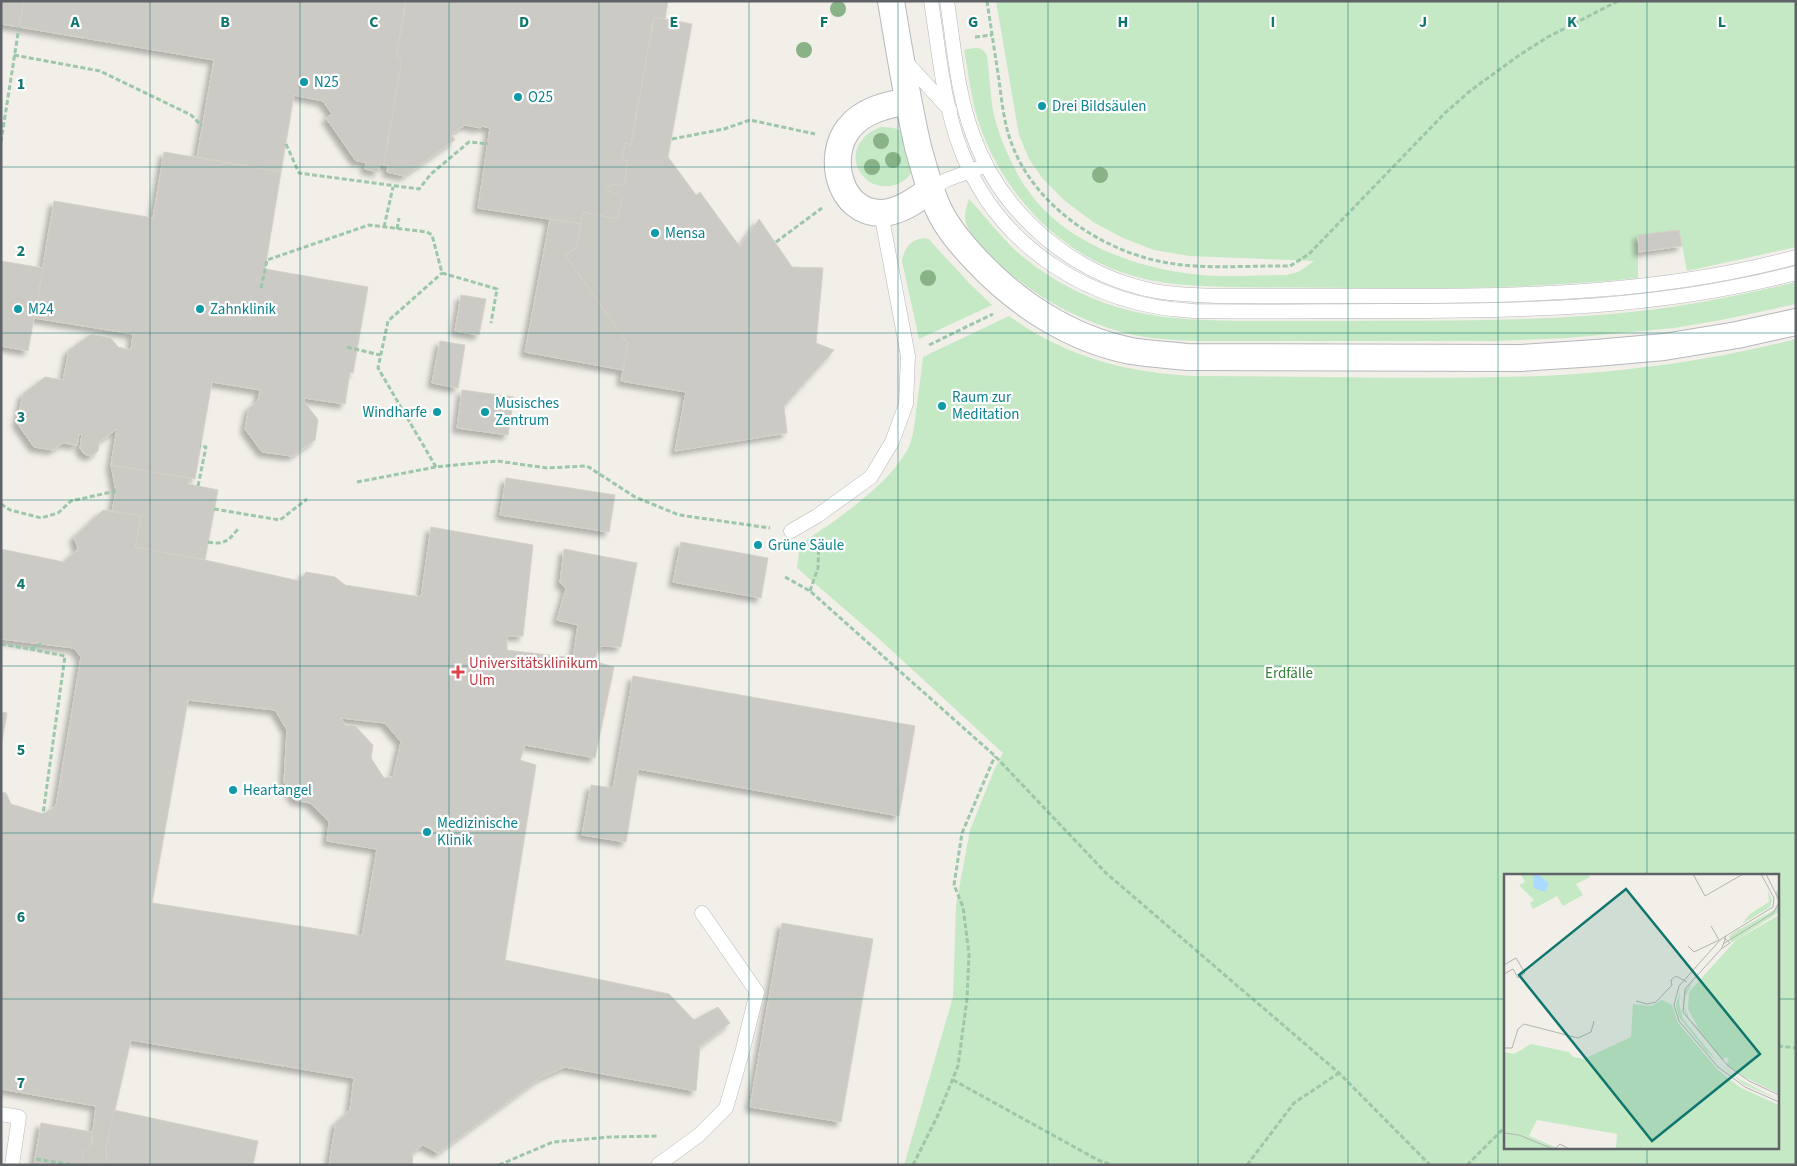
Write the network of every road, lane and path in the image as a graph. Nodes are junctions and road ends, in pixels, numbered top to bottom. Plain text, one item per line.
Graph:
1 (891, 1) edge
2 (931, 1) edge
3 (947, 1) edge
4 (987, 1) edge
5 (1618, 1) edge
6 (20, 27) dead end
7 (14, 55) junction
8 (900, 55) junction
9 (936, 94) junction
10 (908, 101) junction
11 (949, 109) junction
12 (202, 126) dead end
13 (972, 134) junction
14 (822, 136) dead end
15 (672, 139) dead end
16 (1, 142) edge
17 (286, 144) dead end
18 (488, 144) dead end
19 (986, 165) junction
20 (971, 171) junction
21 (393, 187) junction
22 (844, 190) junction
23 (930, 190) junction
24 (881, 213) junction
25 (399, 218) dead end
26 (384, 227) junction
27 (397, 228) junction
28 (776, 242) dead end
29 (1796, 257) edge
30 (442, 273) junction
31 (1796, 273) edge
32 (261, 288) dead end
33 (1019, 301) junction
34 (1796, 322) edge
35 (491, 323) dead end
36 (348, 347) dead end
37 (380, 355) junction
38 (908, 356) junction
39 (200, 446) dead end
40 (436, 467) junction
41 (357, 482) dead end
42 (198, 486) dead end
43 (116, 491) dead end
44 (306, 500) dead end
45 (1, 504) edge
46 (214, 509) dead end
47 (817, 516) junction
48 (238, 528) dead end
49 (791, 531) joint
50 (208, 542) dead end
51 (785, 577) dead end
52 (810, 591) junction
53 (1, 644) edge
54 (41, 644) dead end
55 (30, 649) junction
56 (995, 756) junction
57 (43, 814) dead end
58 (702, 913) dead end
59 (1780, 1046) edge
60 (1796, 1048) edge
61 (1339, 1073) junction
62 (953, 1080) junction
63 (1, 1114) edge
64 (1504, 1128) edge
65 (698, 1135) junction
66 (12, 1160) edge
67 (73, 1165) edge
68 (500, 1165) edge
69 (658, 1165) edge
70 (913, 1165) edge
71 (1112, 1165) edge
72 (1247, 1165) edge
73 (1430, 1165) edge
74 (1467, 1165) edge

1 - 8 street
2 - 11 lane
3 - 13 lane
4 - 5 path
6 - 7 path
7 - 12 path
7 - 16 path
8 - 9 lane
8 - 10 street
9 - 10 lane
9 - 11 lane
10 - 22 street
10 - 23 street
11 - 13 lane
11 - 20 lane
13 - 19 lane
14 - 15 path
17 - 21 path
18 - 21 path
19 - 20 lane
19 - 29 lane
20 - 23 lane
20 - 31 lane
21 - 26 path
22 - 24 street
22 - 28 path
23 - 24 street
23 - 33 street
24 - 38 lane
25 - 27 path
26 - 27 path
26 - 32 path
27 - 30 path
30 - 35 path
30 - 37 path
33 - 34 street
33 - 38 path
36 - 37 path
37 - 40 path
38 - 47 lane
39 - 42 path
40 - 41 path
40 - 49 path
43 - 45 path
44 - 46 path
47 - 49 lane
47 - 52 path
48 - 50 path
51 - 52 path
52 - 56 path
53 - 55 path
54 - 55 path
55 - 57 path
56 - 61 path
56 - 62 path
58 - 65 lane
59 - 60 path
61 - 72 path
61 - 73 path
62 - 70 path
62 - 71 path
63 - 66 lane
64 - 74 path
65 - 68 path
65 - 69 lane
66 - 67 path

